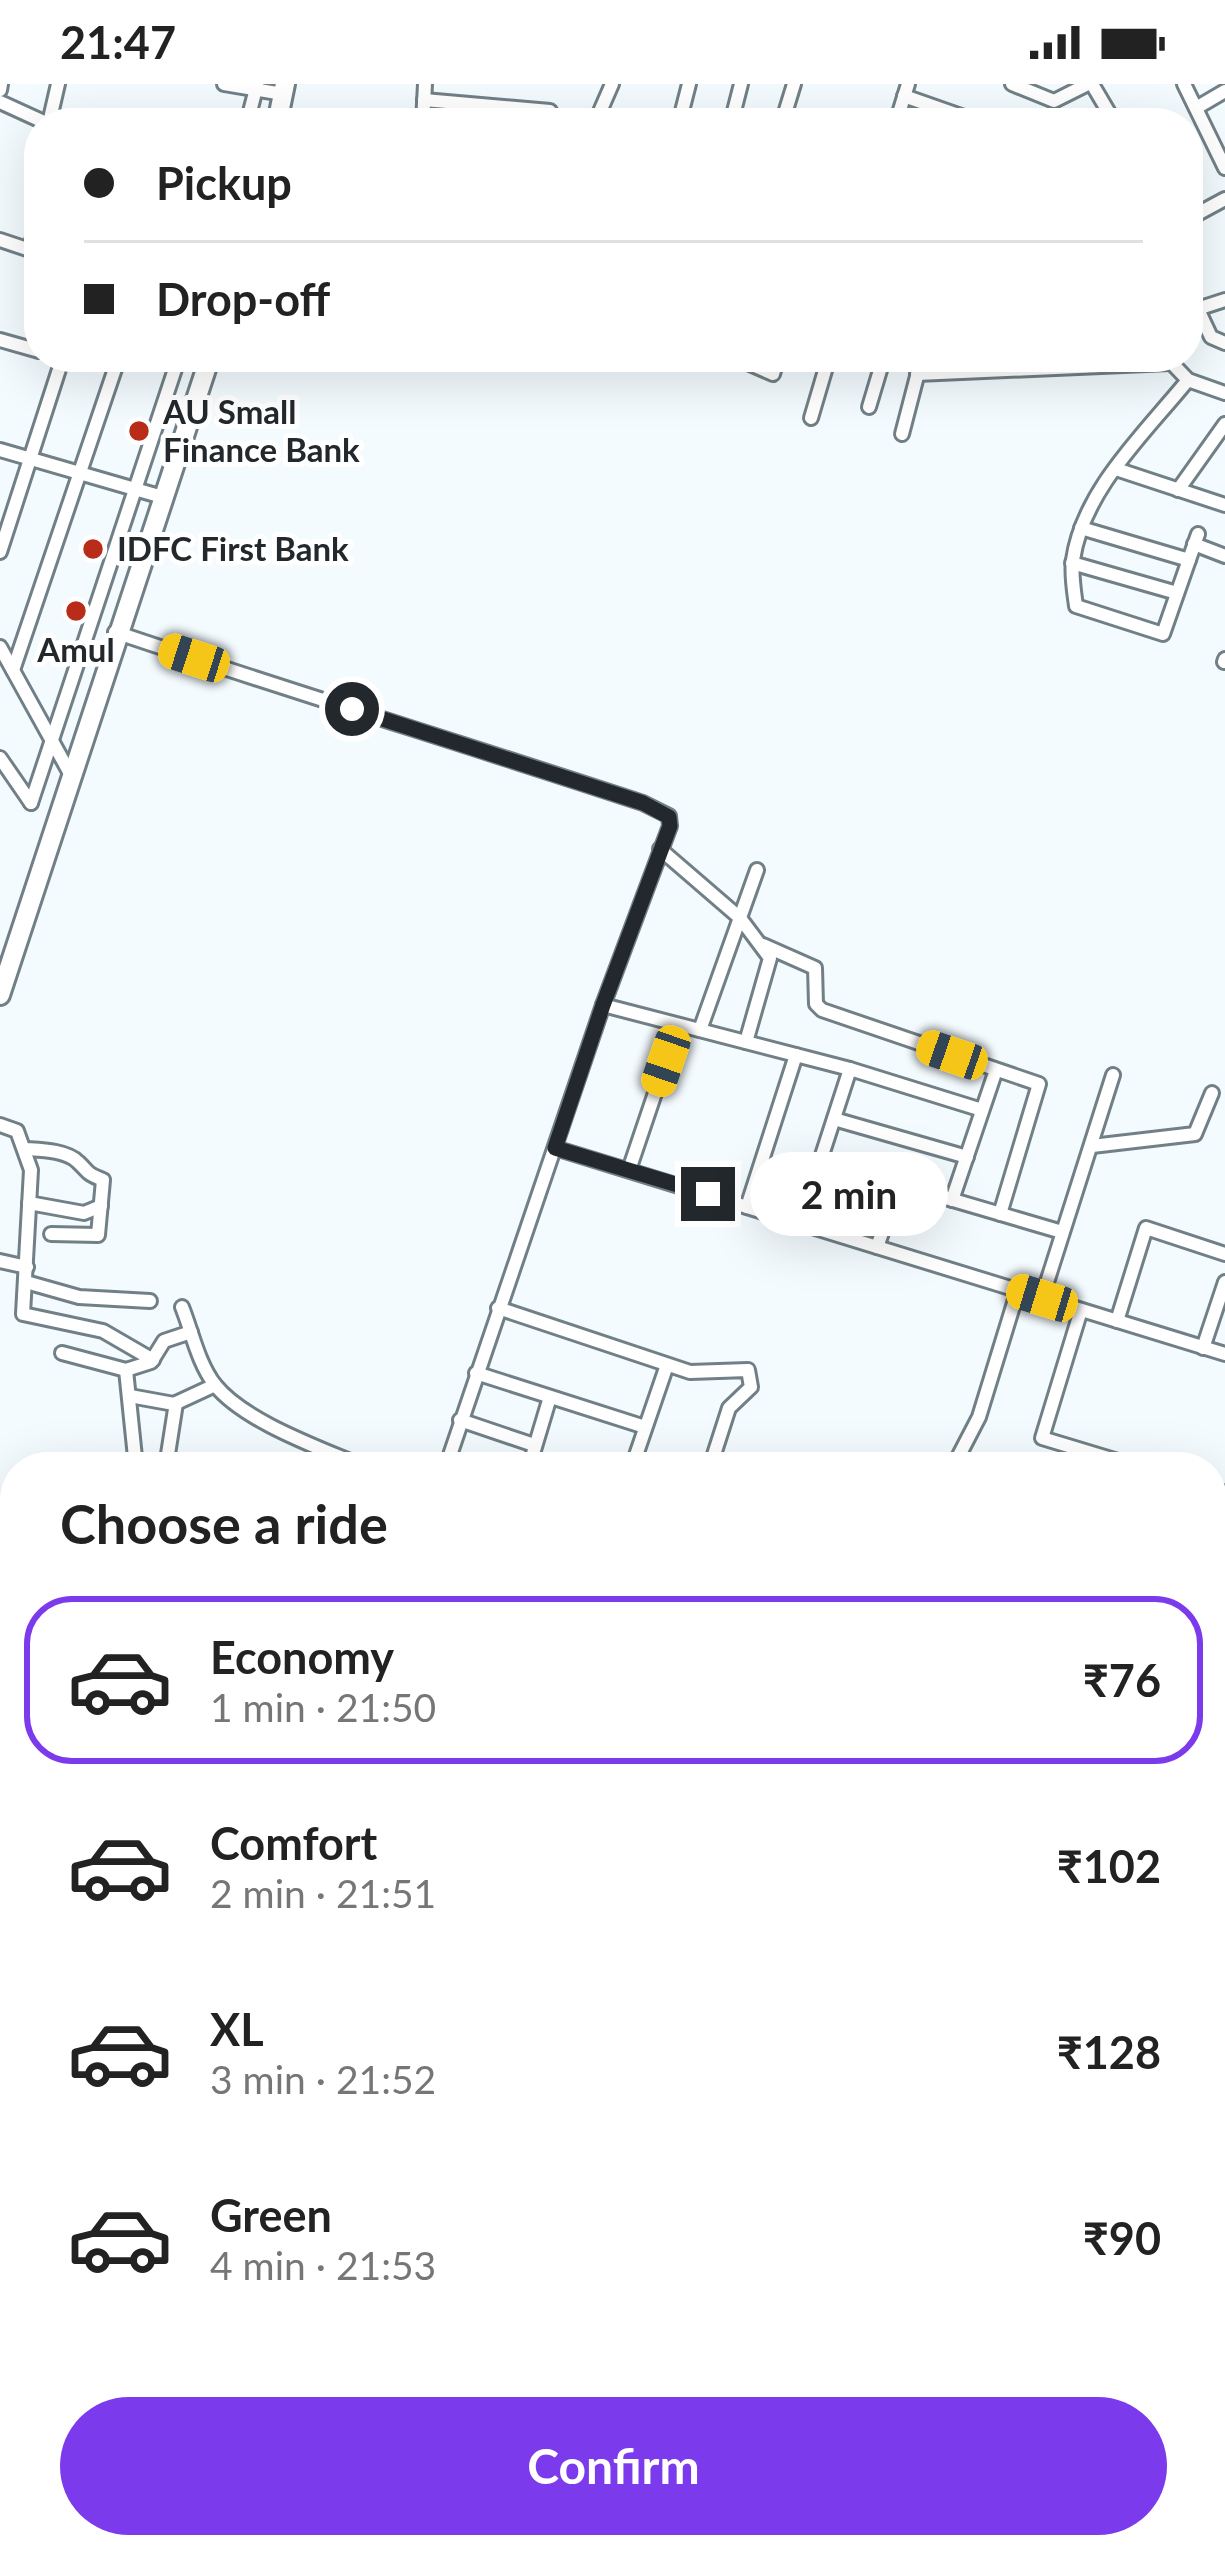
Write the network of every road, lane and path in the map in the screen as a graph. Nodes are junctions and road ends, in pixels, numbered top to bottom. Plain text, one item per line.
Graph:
1 (224, 84) edge
2 (423, 84) edge
3 (1012, 84) edge
4 (1090, 84) edge
5 (1184, 84) edge
6 (257, 87) edge
7 (286, 88) edge
8 (906, 90) edge
9 (1225, 91) edge
10 (424, 100) junction
11 (424, 108) edge
12 (516, 108) edge
13 (938, 108) edge
14 (1196, 108) joint
15 (1203, 120) edge
16 (1221, 152) edge
17 (1225, 168) edge
18 (57, 372) edge
19 (114, 372) edge
20 (174, 372) edge
21 (202, 372) edge
22 (202, 372) edge
23 (825, 372) edge
24 (880, 372) edge
25 (942, 372) edge
26 (1180, 372) edge
27 (917, 374) joint
28 (1188, 380) junction
29 (1225, 392) edge
30 (869, 407) dead end
31 (812, 418) dead end
32 (1225, 424) edge
33 (902, 434) dead end
34 (1209, 447) junction
35 (0, 450) edge
36 (1225, 452) edge
37 (29, 459) junction
38 (1116, 469) junction
39 (79, 474) junction
40 (134, 489) junction
41 (1178, 490) junction
42 (158, 496) junction
43 (1225, 506) edge
44 (1081, 528) junction
45 (0, 552) edge
46 (1225, 556) edge
47 (1189, 560) junction
48 (1072, 563) junction
49 (1178, 593) junction
50 (116, 633) junction
51 (0, 647) edge
52 (13, 670) junction
53 (51, 735) junction
54 (3, 763) edge
55 (70, 775) junction
56 (0, 782) edge
57 (660, 849) junction
58 (758, 870) dead end
59 (740, 918) junction
60 (763, 945) junction
61 (0, 977) edge
62 (0, 995) edge
63 (603, 1005) junction
64 (678, 1025) junction
65 (700, 1030) junction
66 (746, 1042) junction
67 (796, 1055) junction
68 (850, 1069) junction
69 (996, 1070) junction
70 (1113, 1076) dead end
71 (1212, 1093) dead end
72 (982, 1110) junction
73 (834, 1119) junction
74 (0, 1125) edge
75 (1092, 1146) junction
76 (555, 1148) junction
77 (25, 1149) junction
78 (967, 1157) junction
79 (820, 1161) junction
80 (629, 1170) junction
81 (899, 1184) junction
82 (952, 1200) junction
83 (29, 1203) junction
84 (101, 1206) junction
85 (747, 1207) junction
86 (1000, 1214) junction
87 (800, 1223) junction
88 (1062, 1232) junction
89 (51, 1234) dead end
90 (877, 1246) junction
91 (1225, 1254) edge
92 (0, 1261) edge
93 (27, 1274) junction
94 (1225, 1282) edge
95 (1018, 1290) junction
96 (1042, 1298) junction
97 (150, 1301) dead end
98 (182, 1307) dead end
99 (498, 1308) junction
100 (1081, 1310) junction
101 (1117, 1321) junction
102 (191, 1332) junction
103 (1203, 1348) junction
104 (62, 1353) dead end
105 (1225, 1354) edge
106 (153, 1360) junction
107 (667, 1365) junction
108 (126, 1370) junction
109 (476, 1373) junction
110 (215, 1385) junction
111 (130, 1396) junction
112 (550, 1397) junction
113 (176, 1403) junction
114 (460, 1420) junction
115 (645, 1427) junction
116 (534, 1445) junction
117 (135, 1452) edge
118 (168, 1452) edge
119 (332, 1452) edge
120 (450, 1452) edge
121 (532, 1452) edge
122 (637, 1452) edge
123 (715, 1452) edge
124 (962, 1452) edge
125 (1088, 1452) edge

1 - 6 street
2 - 10 street
3 - 4 street
5 - 14 street
6 - 7 street
8 - 13 street
9 - 14 street
10 - 11 street
10 - 12 street
15 - 16 street
16 - 17 street
18 - 37 street
19 - 39 street
20 - 40 street
21 - 42 main road
22 - 50 main road
23 - 31 street
24 - 30 street
25 - 27 street
26 - 28 street
27 - 33 street
28 - 29 street
28 - 38 street
32 - 34 street
34 - 36 street
34 - 41 street
35 - 37 street
37 - 39 street
37 - 45 street
38 - 41 street
38 - 44 street
39 - 40 street
39 - 52 street
40 - 42 street
40 - 53 street
41 - 43 street
42 - 50 main road
44 - 47 street
44 - 48 street
46 - 47 street
47 - 49 street
48 - 49 street
48 - 49 street
50 - 55 main road
50 - 57 street
51 - 52 street
52 - 53 street
53 - 54 street
53 - 55 street
54 - 56 street
55 - 61 main road
55 - 62 main road
57 - 59 street
57 - 63 street
58 - 59 street
59 - 60 street
59 - 65 street
60 - 66 street
60 - 69 street
63 - 64 street
63 - 76 street
64 - 65 street
64 - 80 street
65 - 66 street
66 - 67 street
67 - 68 street
67 - 85 street
68 - 72 street
68 - 73 street
69 - 72 street
69 - 86 street
70 - 75 street
71 - 75 street
72 - 78 street
73 - 78 street
73 - 79 street
74 - 77 street
75 - 88 street
76 - 80 street
76 - 99 street
77 - 83 street
77 - 84 street
78 - 82 street
79 - 81 street
79 - 87 street
80 - 85 street
81 - 82 street
81 - 90 street
82 - 86 street
83 - 84 street
83 - 93 street
84 - 89 street
85 - 87 street
86 - 88 street
87 - 90 street
88 - 96 street
90 - 95 street
91 - 101 street
92 - 93 street
93 - 97 street
93 - 106 street
94 - 103 street
95 - 96 street
95 - 124 street
96 - 100 street
98 - 102 street
99 - 107 street
99 - 109 street
100 - 101 street
100 - 125 street
101 - 103 street
102 - 106 street
102 - 110 street
103 - 105 street
104 - 108 street
106 - 108 street
107 - 115 street
107 - 123 street
108 - 111 street
109 - 112 street
109 - 114 street
110 - 113 street
110 - 119 street
111 - 113 street
111 - 117 street
112 - 115 street
112 - 116 street
113 - 118 street
114 - 116 street
114 - 120 street
115 - 122 street
116 - 121 street

